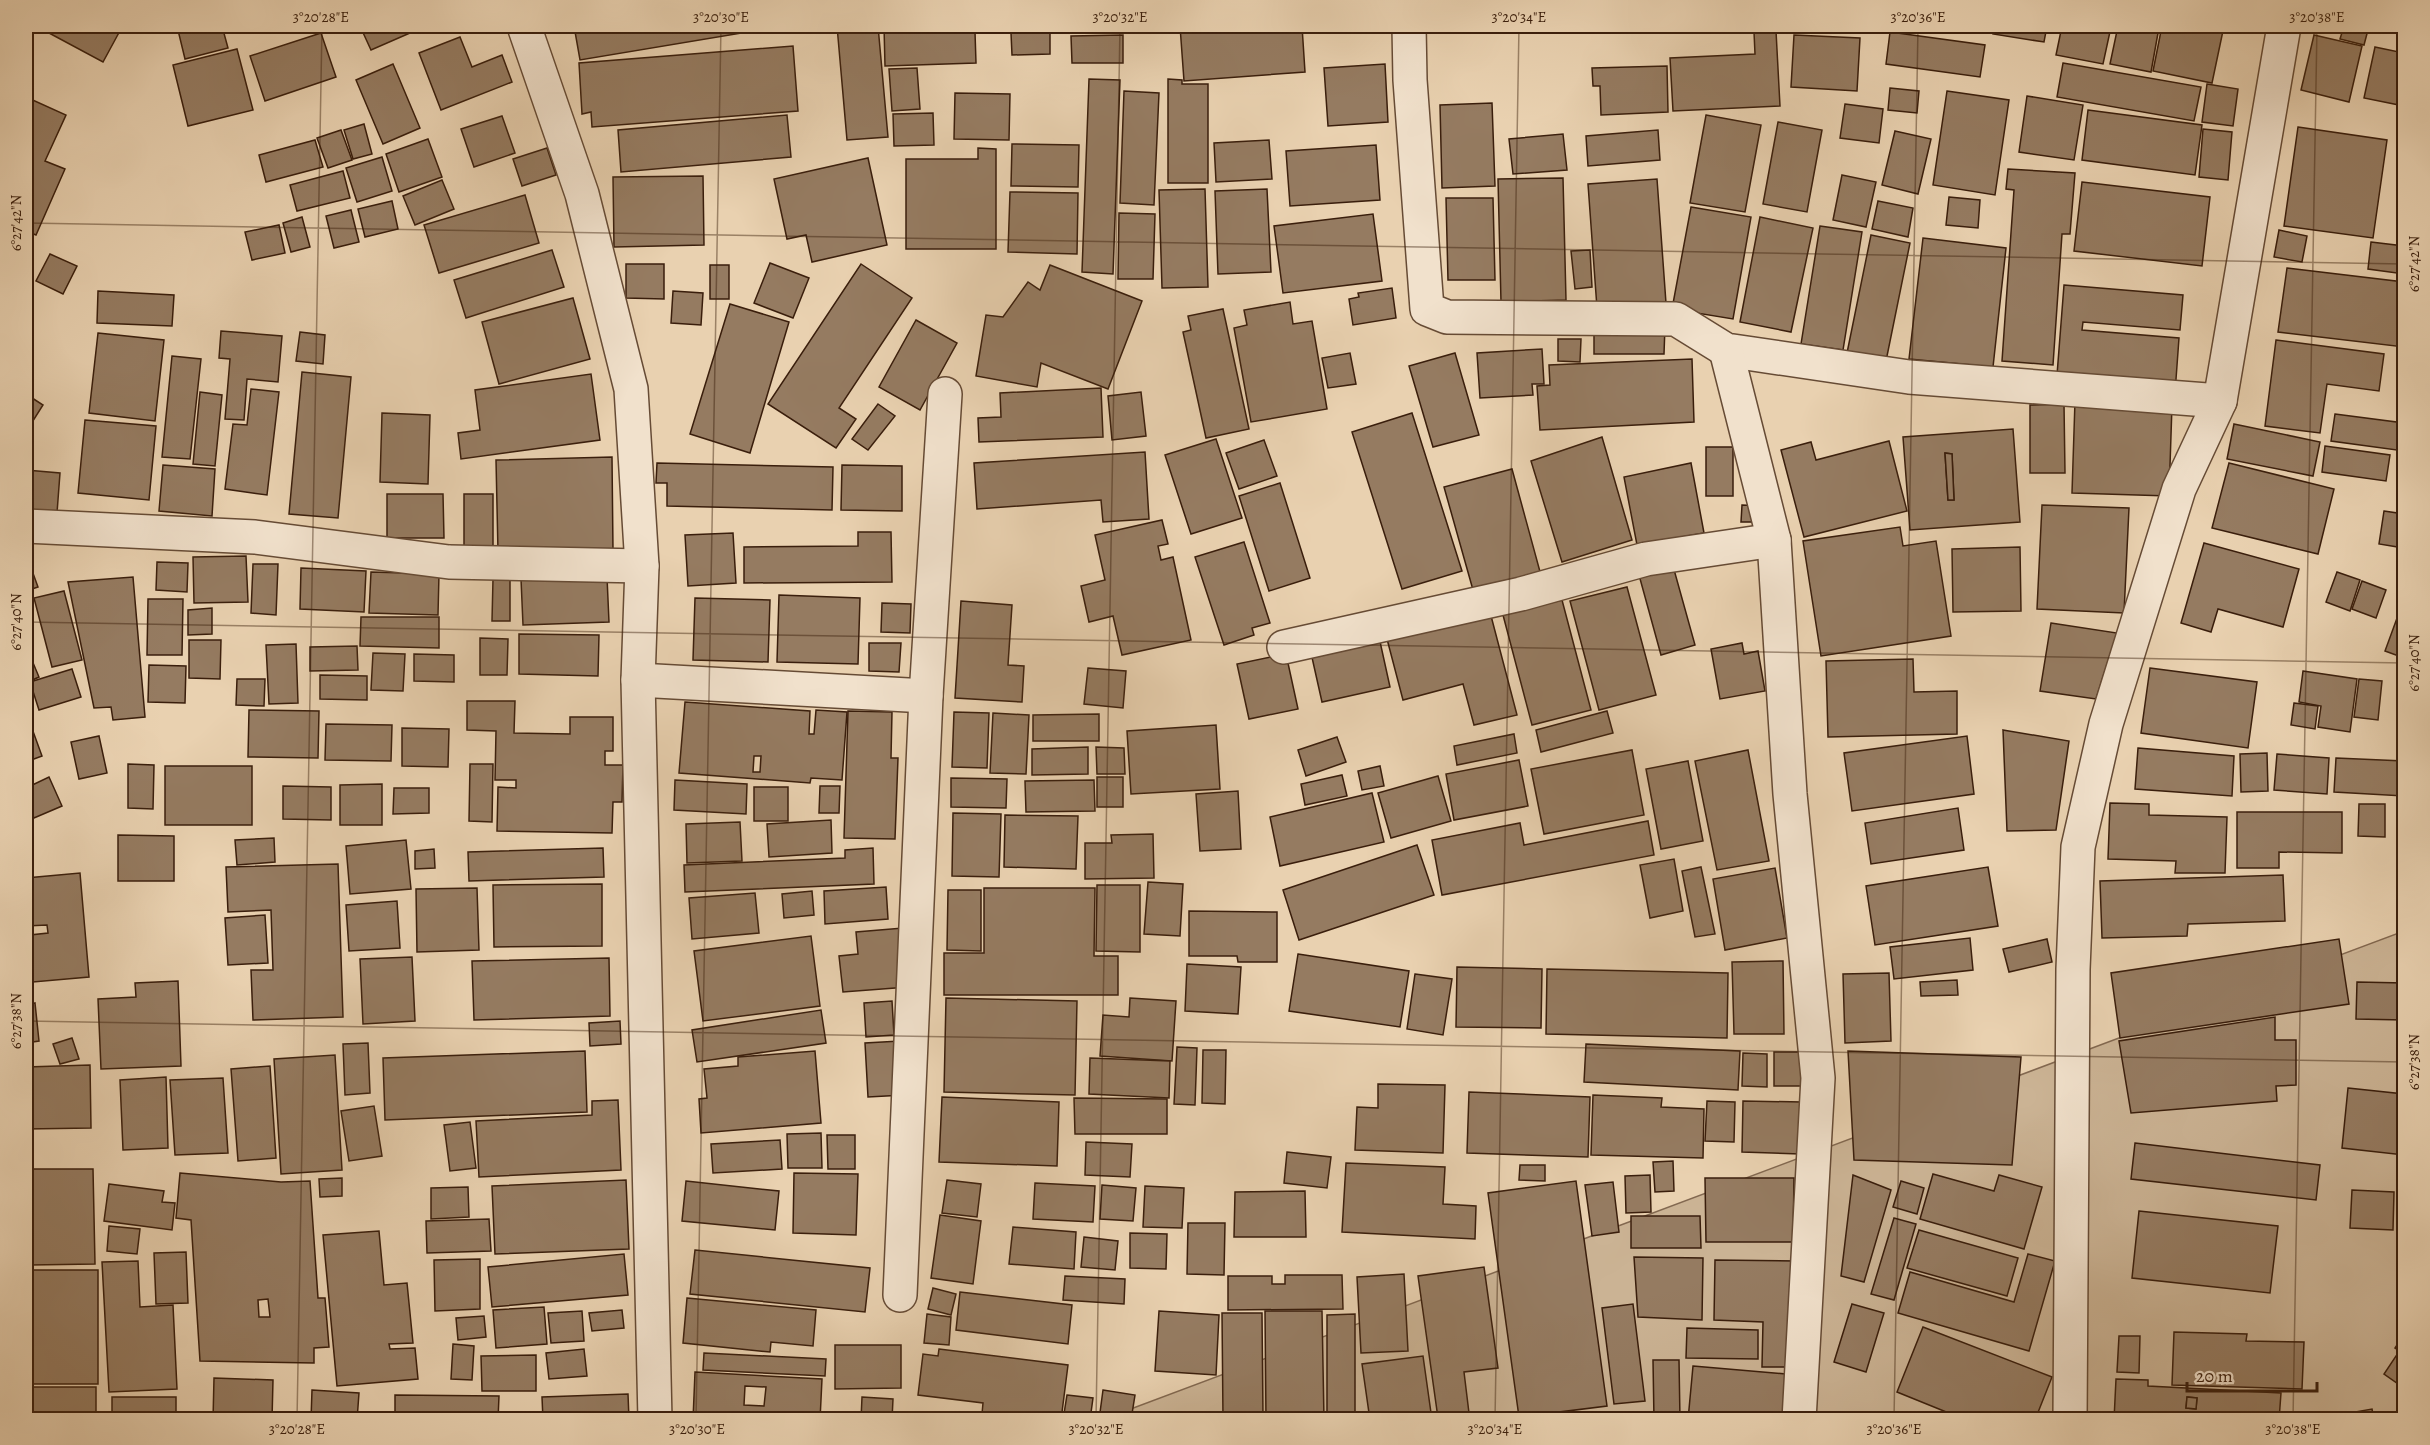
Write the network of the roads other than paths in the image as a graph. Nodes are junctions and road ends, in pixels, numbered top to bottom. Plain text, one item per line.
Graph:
1 (524, 26) edge
2 (1409, 26) edge
3 (2284, 26) edge
4 (1726, 350) junction
5 (945, 394) dead end
6 (2220, 401) junction
7 (26, 525) edge
8 (1774, 540) junction
9 (642, 566) junction
10 (1284, 647) dead end
11 (638, 680) junction
12 (926, 696) junction
13 (900, 1295) dead end
14 (655, 1419) edge
15 (1799, 1419) edge
16 (2070, 1419) edge

1 - 9 street
2 - 4 street
3 - 6 street
4 - 6 street
4 - 8 street
5 - 12 street
6 - 16 street
7 - 9 street
8 - 10 street
8 - 15 street
9 - 11 street
11 - 12 street
11 - 14 street
12 - 13 street

